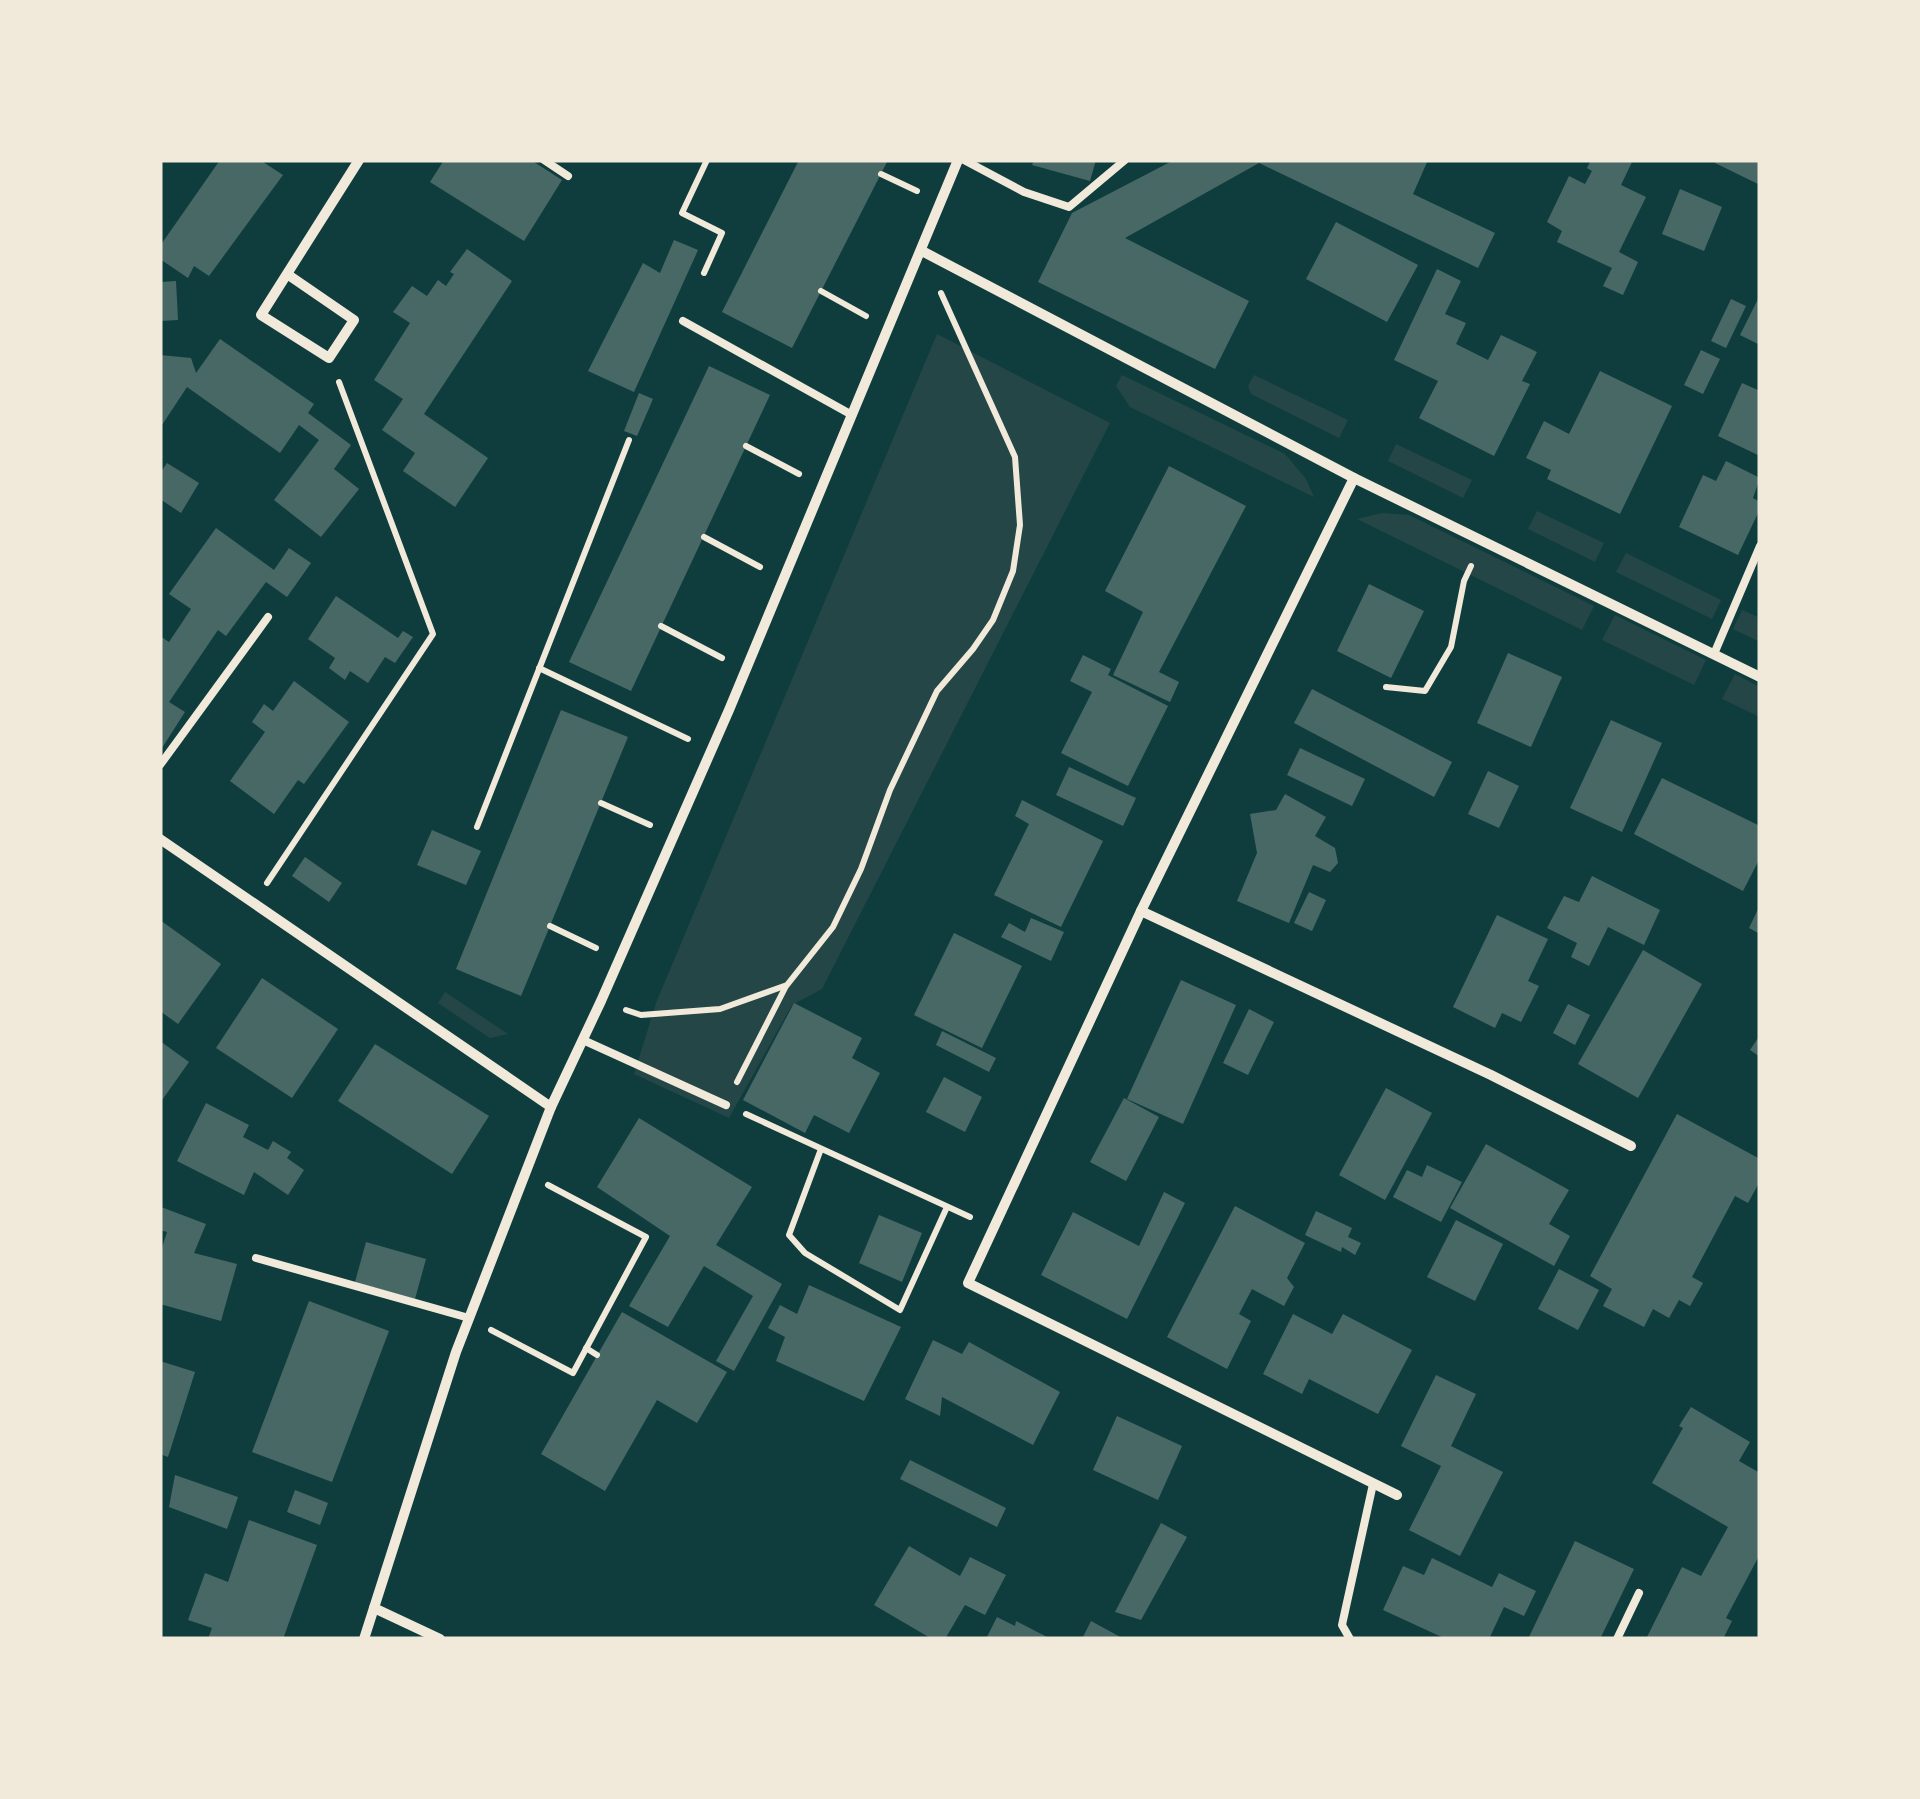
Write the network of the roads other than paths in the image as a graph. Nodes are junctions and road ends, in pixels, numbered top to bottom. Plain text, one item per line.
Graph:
1 (359, 160) edge
2 (544, 160) edge
3 (961, 160) edge
4 (1124, 160) edge
5 (568, 176) dead end
6 (922, 250) junction
7 (287, 274) junction
8 (683, 321) dead end
9 (852, 415) junction
10 (1354, 478) junction
11 (1760, 546) edge
12 (268, 617) dead end
13 (1714, 654) junction
14 (1760, 677) edge
15 (160, 765) edge
16 (160, 839) edge
17 (1142, 911) junction
18 (583, 1040) junction
19 (726, 1105) road end
20 (551, 1107) junction
21 (1630, 1146) dead end
22 (256, 1258) dead end
23 (468, 1318) junction
24 (1373, 1484) junction
25 (1396, 1495) dead end
26 (1639, 1593) dead end
27 (374, 1608) junction
28 (364, 1639) edge
29 (440, 1639) edge
30 (1350, 1639) edge
31 (1617, 1639) edge

1 - 7 street
2 - 5 lane
3 - 4 lane
3 - 6 street
6 - 9 street
6 - 10 street
7 - 7 street
8 - 9 lane
9 - 18 street
10 - 13 street
10 - 17 street
11 - 13 lane
12 - 15 lane
13 - 14 street
16 - 20 street
17 - 21 street
17 - 24 street
18 - 19 lane
18 - 20 street
20 - 23 street
22 - 23 lane
23 - 27 street
24 - 25 street
24 - 30 lane
26 - 31 lane
27 - 28 street
27 - 29 street

